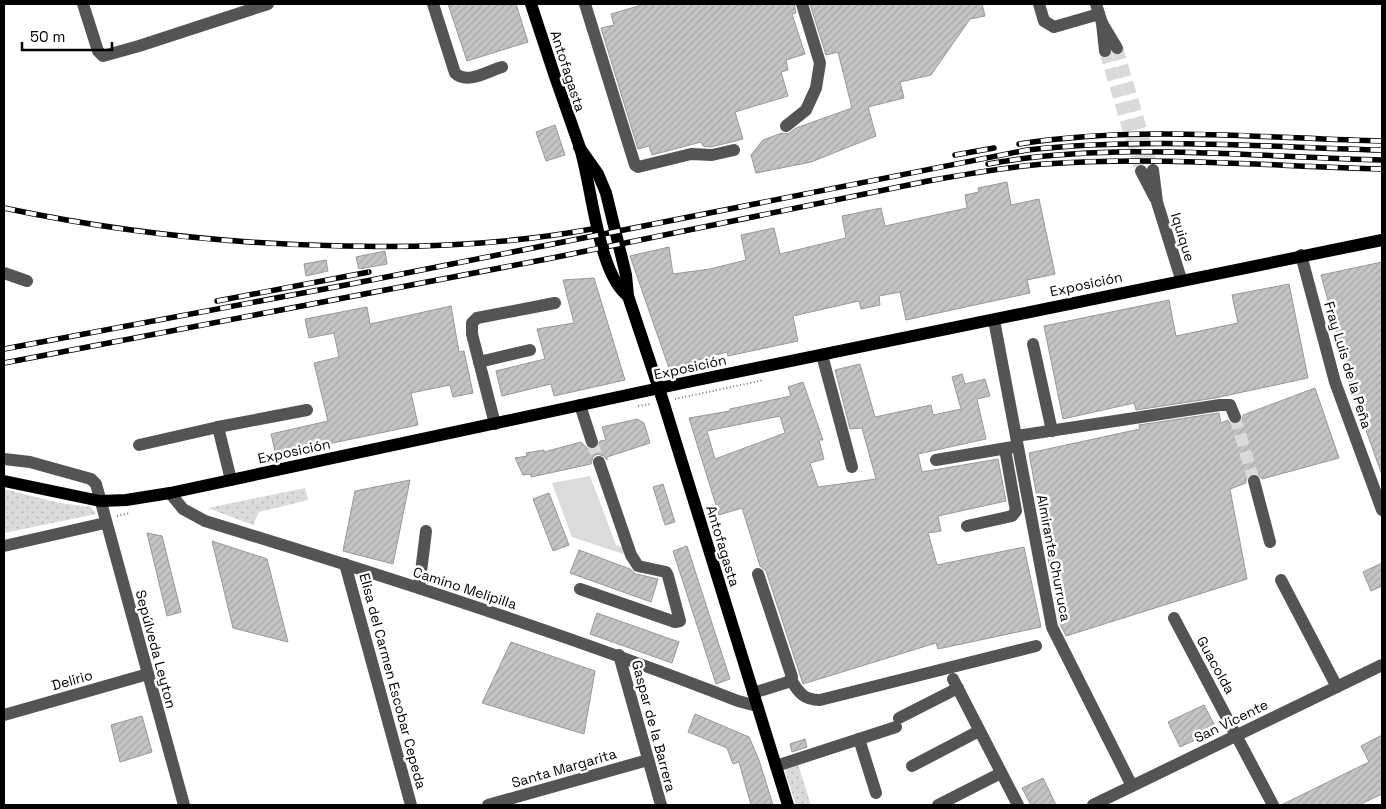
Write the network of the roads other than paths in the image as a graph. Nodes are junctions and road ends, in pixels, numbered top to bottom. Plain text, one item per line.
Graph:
1 (83, 4) edge
2 (268, 4) edge
3 (433, 4) edge
4 (530, 4) edge
5 (585, 4) edge
6 (802, 4) edge
7 (1039, 4) edge
8 (1099, 13) edge
9 (1111, 50) tunnel mouth
10 (502, 67) dead end
11 (786, 126) dead end
12 (734, 150) dead end
13 (1147, 170) tunnel mouth
14 (1382, 240) edge
15 (1301, 255) junction
16 (4, 273) edge
17 (1181, 279) junction
18 (27, 281) dead end
19 (555, 303) dead end
20 (994, 320) junction
21 (1033, 344) dead end
22 (530, 350) dead end
23 (822, 355) junction
24 (479, 362) junction
25 (659, 389) junction
26 (580, 406) junction
27 (307, 410) dead end
28 (1235, 417) tunnel mouth
29 (495, 424) junction
30 (218, 427) junction
31 (1052, 432) junction
32 (1017, 441) junction
33 (592, 442) tunnel mouth
34 (139, 445) dead end
35 (1005, 449) junction
36 (4, 459) edge
37 (936, 460) dead end
38 (599, 462) tunnel mouth
39 (852, 467) dead end
40 (231, 480) junction
41 (4, 481) edge
42 (1254, 481) tunnel mouth
43 (170, 493) junction
44 (100, 501) junction
45 (1382, 510) edge
46 (105, 522) junction
47 (967, 526) dead end
48 (426, 531) dead end
49 (1270, 542) dead end
50 (4, 546) edge
51 (345, 564) junction
52 (758, 574) dead end
53 (1281, 580) dead end
54 (419, 588) junction
55 (580, 589) dead end
56 (1174, 618) dead end
57 (1036, 646) dead end
58 (619, 655) junction
59 (1382, 665) edge
60 (148, 674) junction
61 (791, 680) junction
62 (1337, 687) junction
63 (753, 693) junction
64 (757, 706) junction
65 (4, 715) edge
66 (979, 731) junction
67 (1237, 735) junction
68 (859, 739) junction
69 (648, 760) junction
70 (776, 766) junction
71 (912, 766) dead end
72 (1001, 773) junction
73 (1132, 786) junction
74 (876, 794) dead end
75 (184, 805) edge
76 (411, 805) edge
77 (488, 805) edge
78 (660, 805) edge
79 (788, 805) edge
80 (938, 805) edge
81 (1018, 805) edge
82 (1093, 805) edge
83 (1273, 805) edge

1 - 2 street
3 - 10 street
4 - 25 main road, Antofagasta
5 - 12 street
6 - 11 street
7 - 8 street
8 - 9 street
13 - 17 street, Iquique
14 - 15 main road, Exposición
15 - 17 main road, Exposición
15 - 45 street, Fray Luis de la Peña
16 - 18 street
17 - 20 main road, Exposición
19 - 24 street
20 - 23 main road, Exposición
20 - 32 street, Almirante Churruca
21 - 31 street
22 - 24 street
23 - 25 main road, Exposición
23 - 39 street
24 - 29 street
25 - 26 main road, Exposición
25 - 63 main road, Antofagasta
26 - 29 main road, Exposición
26 - 33 street
27 - 30 street
28 - 31 street
29 - 40 main road, Exposición
30 - 34 street
30 - 40 street
31 - 32 street
32 - 35 street
32 - 73 street, Almirante Churruca
35 - 37 street
35 - 47 street
36 - 44 street, Sepúlveda Leyton
38 - 55 street
40 - 43 main road, Exposición
41 - 44 main road, Exposición
42 - 49 street
43 - 44 main road, Exposición
43 - 51 street, Camino Melipilla
44 - 46 street, Sepúlveda Leyton
46 - 50 street
46 - 60 street, Sepúlveda Leyton
48 - 54 street
51 - 54 street, Camino Melipilla
51 - 76 street, Elisa del Carmen Escobar Cepeda
52 - 61 street
53 - 62 street
54 - 58 street, Camino Melipilla
56 - 67 street, Guacolda
57 - 61 street
58 - 64 street, Camino Melipilla
58 - 69 street, Gaspar de la Barrera
59 - 62 street, San Vicente
60 - 65 street, Delirio
60 - 75 street, Sepúlveda Leyton
61 - 63 street
62 - 67 street, San Vicente
63 - 64 main road, Antofagasta
64 - 70 main road, Antofagasta
66 - 68 street
66 - 71 street
66 - 72 street
67 - 73 street, San Vicente
67 - 83 street, Guacolda
68 - 70 street
68 - 74 street
69 - 77 street, Santa Margarita
69 - 78 street, Gaspar de la Barrera
70 - 79 main road, Antofagasta
72 - 80 street
72 - 81 street
73 - 82 street, San Vicente

